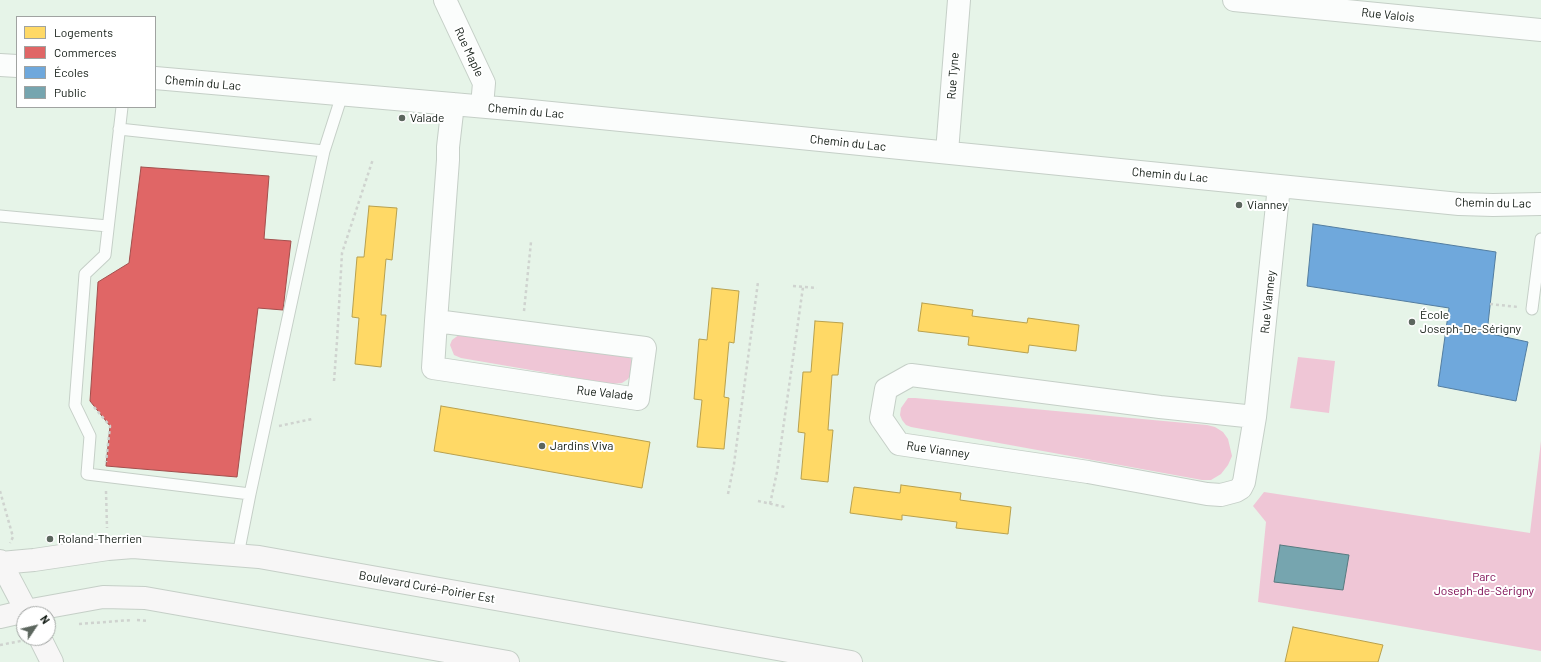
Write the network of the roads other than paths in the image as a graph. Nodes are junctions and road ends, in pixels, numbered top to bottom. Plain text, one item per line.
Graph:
1 (445, 0) edge
2 (959, 0) edge
3 (1234, 0) edge
4 (1541, 30) edge
5 (0, 65) edge
6 (16, 66) edge
7 (156, 78) edge
8 (342, 95) junction
9 (453, 104) junction
10 (482, 106) junction
11 (122, 108) edge
12 (119, 129) junction
13 (324, 151) junction
14 (947, 152) junction
15 (1279, 186) junction
16 (1541, 204) edge
17 (0, 216) edge
18 (108, 226) junction
19 (1541, 239) edge
20 (1532, 310) road end
21 (436, 321) junction
22 (1255, 417) junction
23 (250, 494) junction
24 (238, 555) junction
25 (0, 562) edge
26 (24, 606) edge
27 (56, 606) edge
28 (16, 614) edge
29 (0, 617) edge
30 (39, 646) edge
31 (52, 662) edge
32 (508, 662) edge
33 (851, 662) edge

1 - 10 street, Rue Maple
2 - 14 street, Rue Tyne
3 - 4 street, Rue Valois
5 - 6 street
7 - 8 street, Chemin du Lac
8 - 9 street, Chemin du Lac
8 - 13 lane
9 - 10 street, Chemin du Lac
9 - 21 street, Rue Valade
10 - 14 street, Chemin du Lac
11 - 12 lane
12 - 13 lane
12 - 18 lane
13 - 23 lane
14 - 15 street, Chemin du Lac
15 - 16 street, Chemin du Lac
15 - 22 street, Rue Vianney
17 - 18 lane
18 - 23 lane
19 - 20 lane
21 - 21 street, Rue Valade
22 - 22 street, Rue Vianney
23 - 24 lane
24 - 25 main road, Boulevard Curé-Poirier Est
24 - 33 main road, Boulevard Curé-Poirier Est
25 - 26 main road
27 - 32 main road
28 - 29 main road
30 - 31 main road

